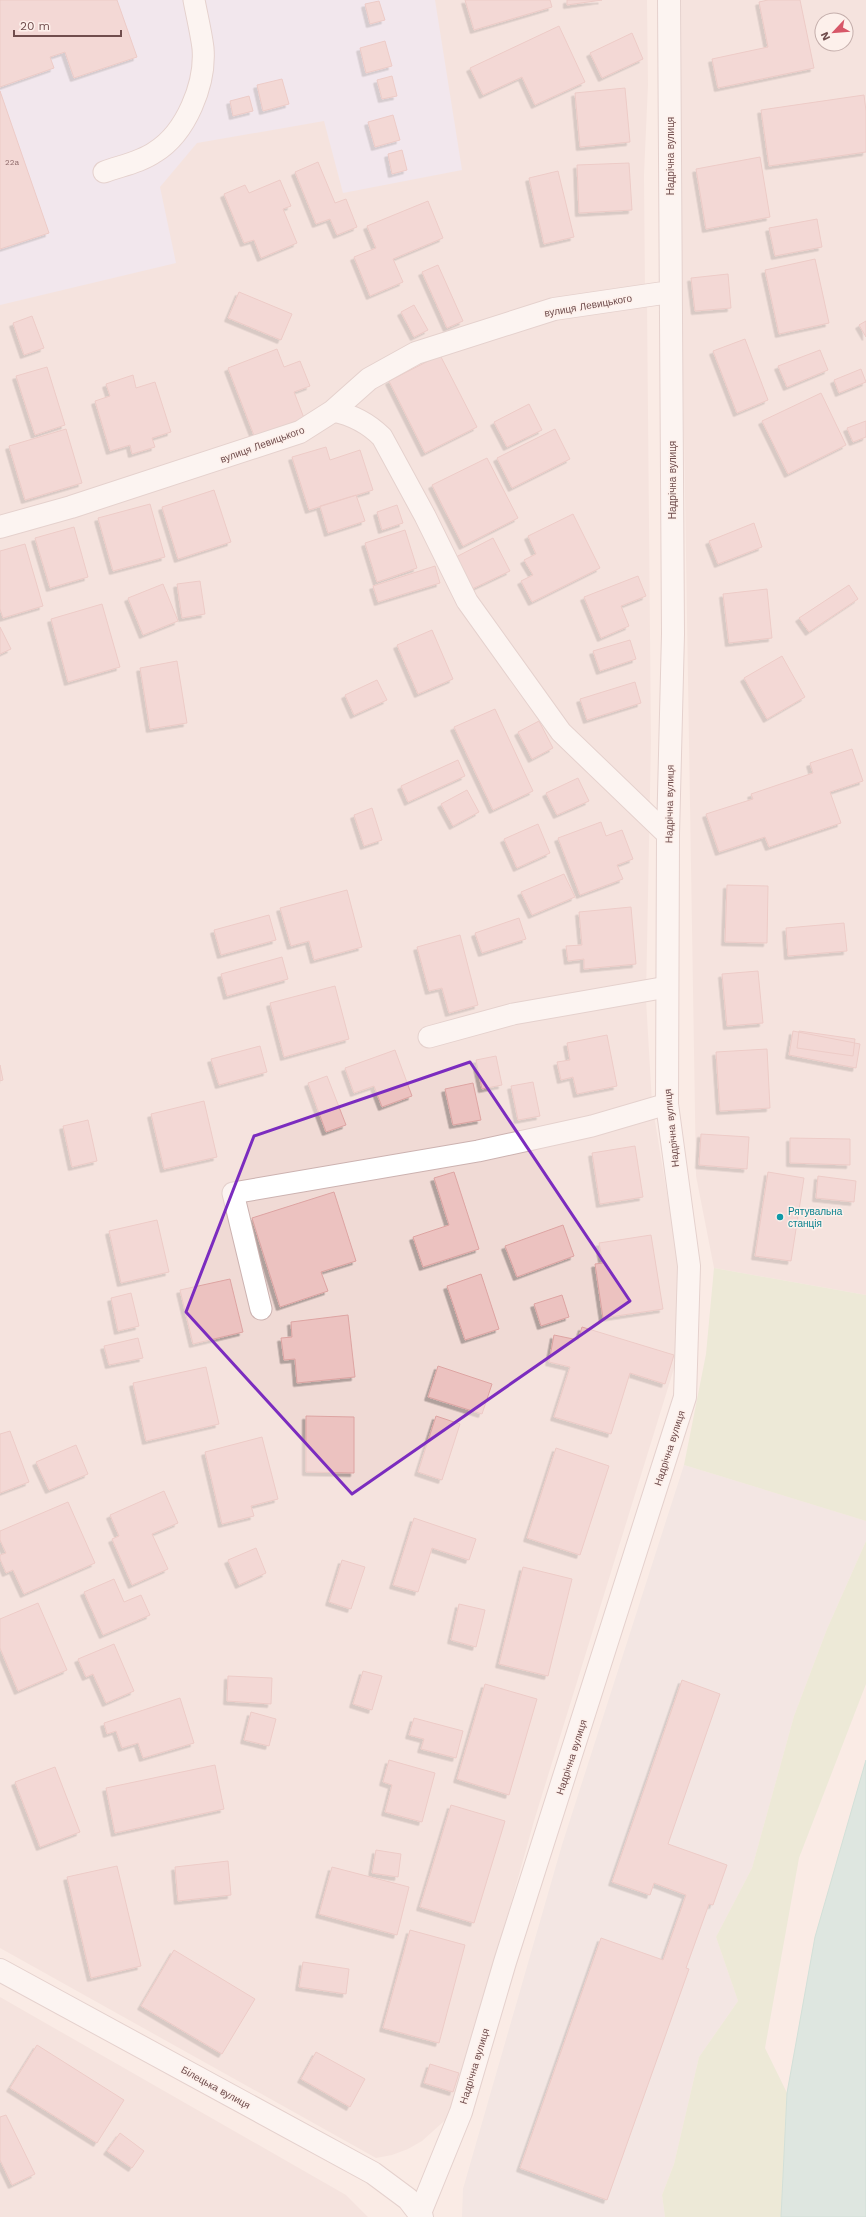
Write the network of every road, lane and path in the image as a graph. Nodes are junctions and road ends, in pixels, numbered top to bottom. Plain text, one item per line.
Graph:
1 (194, 0) edge
2 (669, 0) edge
3 (104, 172) dead end
4 (670, 292) junction
5 (333, 411) junction
6 (0, 527) edge
7 (668, 835) junction
8 (667, 987) junction
9 (429, 1037) dead end
10 (667, 1104) junction
11 (261, 1309) dead end
12 (0, 1970) edge
13 (421, 2215) edge

1 - 3 lane
2 - 4 street, Надрічна вулиця
4 - 5 street, вулиця Левицького
4 - 7 street, Надрічна вулиця
5 - 6 street, вулиця Левицького
5 - 7 lane
7 - 8 street, Надрічна вулиця
8 - 9 lane
8 - 10 street, Надрічна вулиця
10 - 11 lane
10 - 13 street, Надрічна вулиця
12 - 13 street, Білецька вулиця

